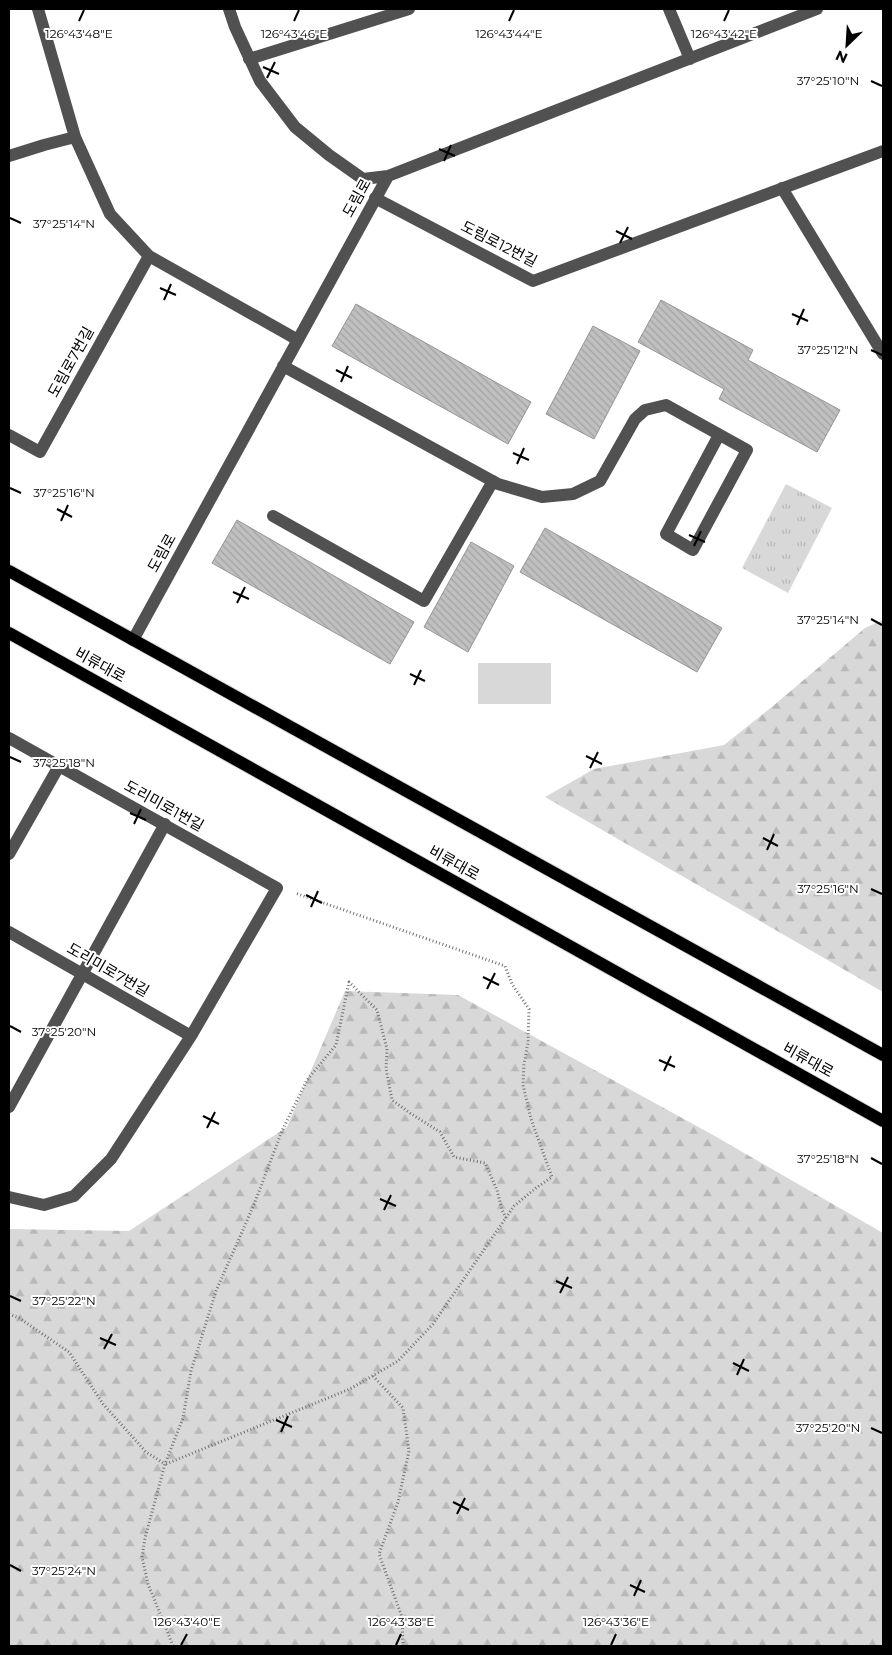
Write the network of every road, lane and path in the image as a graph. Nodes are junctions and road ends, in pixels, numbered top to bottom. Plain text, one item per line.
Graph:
1 (38, 9) edge
2 (229, 9) edge
3 (409, 9) edge
4 (669, 9) edge
5 (817, 9) edge
6 (249, 59) junction
7 (690, 59) junction
8 (76, 137) junction
9 (883, 151) edge
10 (9, 156) edge
11 (388, 176) junction
12 (782, 188) junction
13 (375, 198) junction
14 (149, 256) junction
15 (298, 340) junction
16 (883, 354) edge
17 (283, 366) junction
18 (9, 435) edge
19 (719, 435) junction
20 (493, 481) junction
21 (273, 516) dead end
22 (9, 571) edge
23 (9, 633) edge
24 (133, 640) junction
25 (9, 738) edge
26 (59, 766) junction
27 (165, 824) junction
28 (9, 854) edge
29 (278, 888) junction
30 (9, 932) edge
31 (82, 974) junction
32 (191, 1036) junction
33 (883, 1055) edge
34 (9, 1107) edge
35 (883, 1121) edge
36 (9, 1197) edge
37 (506, 1218) junction
38 (9, 1314) edge
39 (372, 1376) junction
40 (165, 1464) junction
41 (173, 1646) edge
42 (403, 1646) edge

1 - 8 street
2 - 6 street
3 - 6 street
4 - 7 street
5 - 7 street, 도림로
6 - 11 street
7 - 11 street, 도림로
8 - 10 street
8 - 14 street
9 - 12 street, 도림로12번길
11 - 13 street, 도림로
12 - 13 street, 도림로12번길
12 - 16 street
13 - 15 street, 도림로
14 - 15 street
14 - 18 street, 도림로7번길
15 - 17 street, 도림로
17 - 20 street
17 - 24 street, 도림로
19 - 19 street
19 - 20 street
20 - 21 street
22 - 24 main road
23 - 35 main road, 비류대로
24 - 33 main road
25 - 26 street, 도리미로1번길
26 - 27 street, 도리미로1번길
26 - 28 street
27 - 29 street, 도리미로1번길
27 - 31 street
29 - 32 street
29 - 37 path
30 - 31 street, 도리미로7번길
31 - 32 street, 도리미로7번길
31 - 34 street
32 - 36 street
37 - 39 path
37 - 40 path
38 - 40 path
39 - 40 path
39 - 42 path
40 - 41 path

